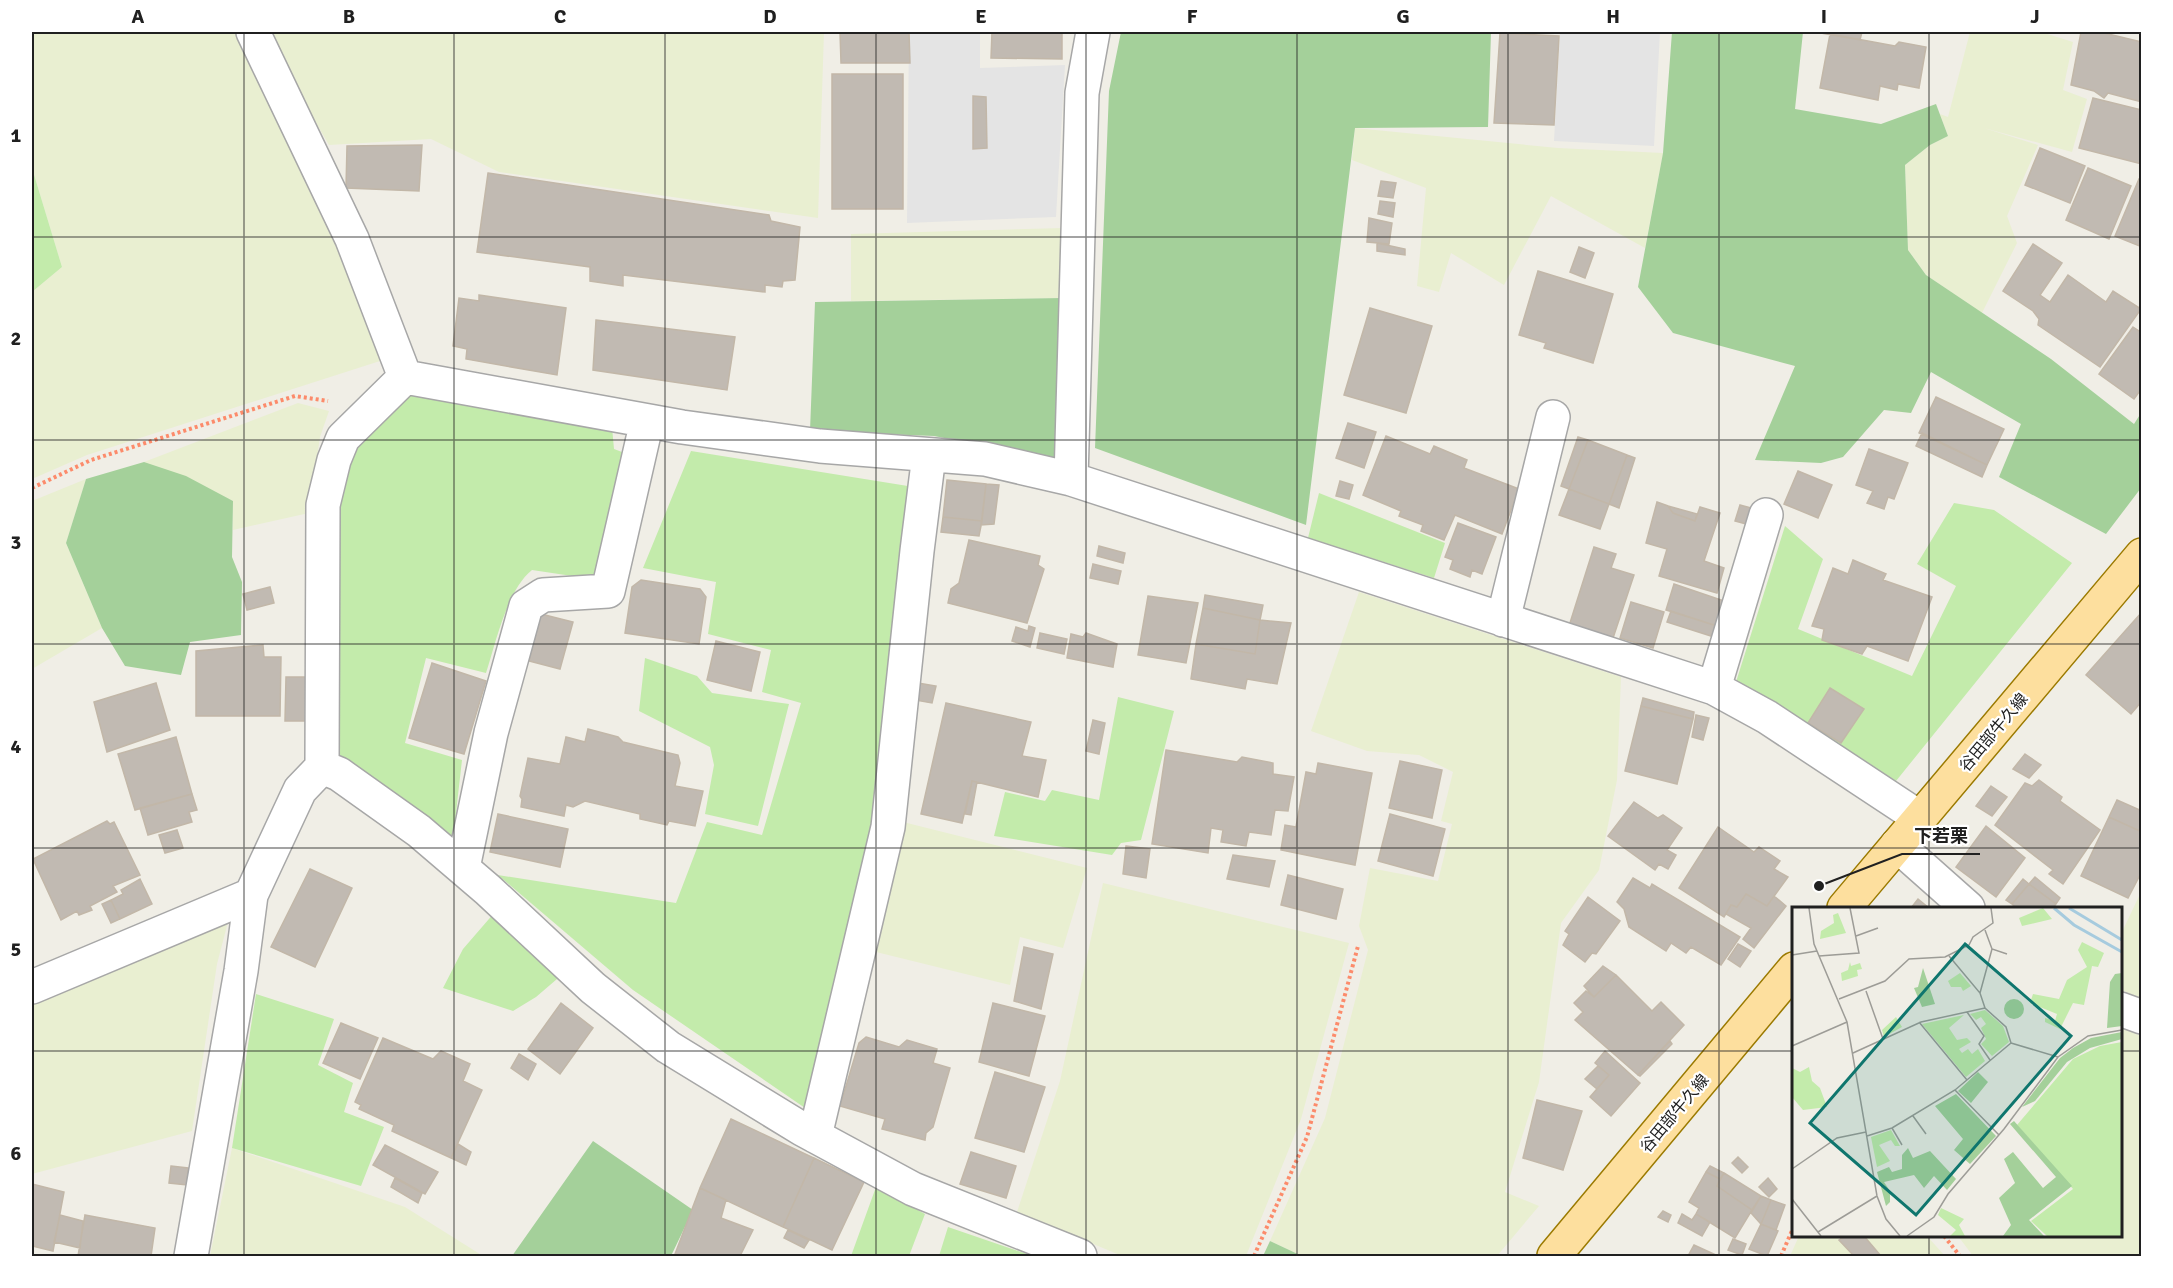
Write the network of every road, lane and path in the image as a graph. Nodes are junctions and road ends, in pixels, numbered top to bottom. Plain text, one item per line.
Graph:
1 (253, 32) edge
2 (1093, 32) edge
3 (405, 377) junction
4 (1553, 417) dead end
5 (360, 419) junction
6 (647, 421) junction
7 (929, 455) junction
8 (1071, 479) junction
9 (32, 488) edge
10 (1766, 515) dead end
11 (2142, 555) edge
12 (1503, 620) junction
13 (1714, 688) junction
14 (322, 767) junction
15 (1920, 818) junction
16 (1897, 845) junction
17 (462, 868) junction
18 (252, 895) junction
19 (1846, 907) edge
20 (1966, 907) edge
21 (1358, 946) dead end
22 (1792, 971) edge
23 (32, 987) edge
24 (2122, 1009) edge
25 (2142, 1017) edge
26 (815, 1136) junction
27 (1792, 1231) edge
28 (1945, 1237) edge
29 (191, 1257) edge
30 (1080, 1257) edge
31 (1254, 1257) edge
32 (1554, 1257) edge
33 (1781, 1257) edge
34 (1960, 1257) edge

1 - 3 street
2 - 8 street
3 - 5 street
3 - 6 street
4 - 12 street
5 - 9 path
5 - 14 street
6 - 7 street
6 - 17 street
7 - 8 street
7 - 26 street
8 - 12 street
10 - 13 street
11 - 15 main road, 谷田部牛久線
12 - 13 street
13 - 15 street
14 - 17 street
14 - 18 street
15 - 16 main road, 谷田部牛久線
16 - 19 main road, 谷田部牛久線
16 - 20 street
17 - 26 street
18 - 23 street
18 - 29 street
21 - 31 path
22 - 32 main road, 谷田部牛久線
24 - 25 street
26 - 30 street
27 - 33 path
28 - 34 path

